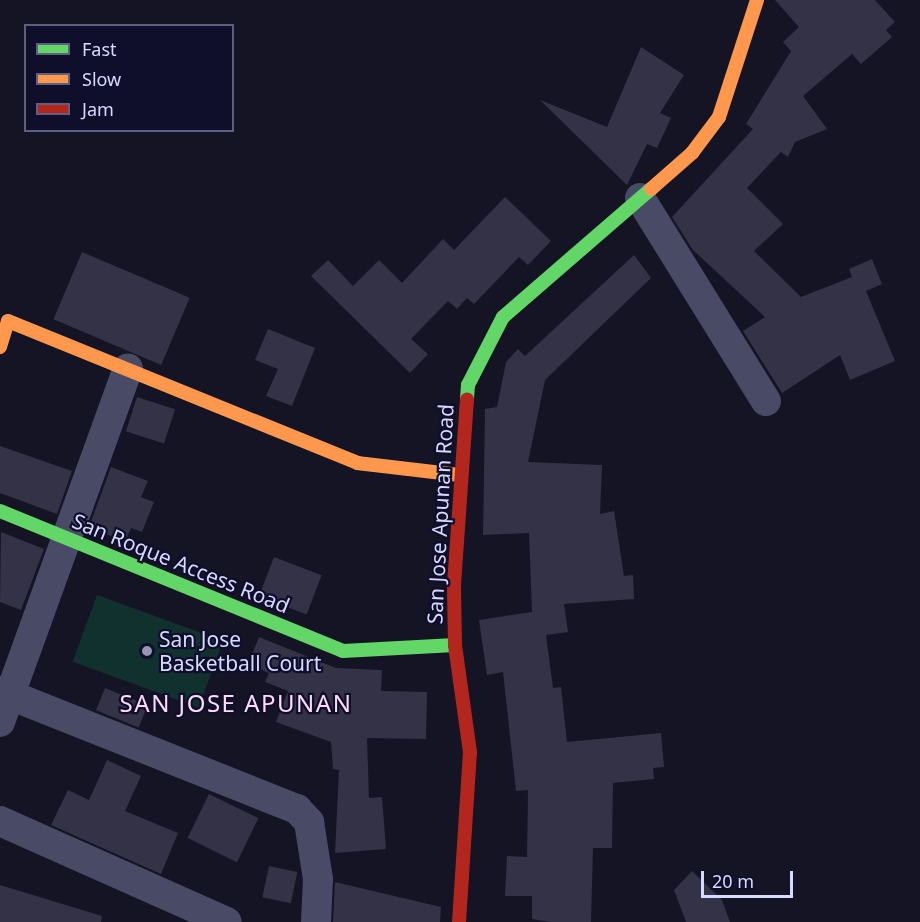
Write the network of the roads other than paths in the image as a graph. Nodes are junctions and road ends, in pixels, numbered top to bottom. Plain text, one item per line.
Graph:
1 (757, 0) edge
2 (640, 198) junction
3 (0, 347) edge
4 (128, 368) junction
5 (766, 401) dead end
6 (459, 475) junction
7 (0, 512) edge
8 (69, 539) junction
9 (455, 645) junction
10 (3, 702) edge
11 (0, 821) edge
12 (227, 922) edge
13 (316, 922) edge
14 (459, 922) edge

1 - 2 street, San Jose Apunan Road
2 - 5 street
2 - 6 street, San Jose Apunan Road
3 - 4 street
4 - 6 street
4 - 8 street
6 - 9 street, San Jose Apunan Road
7 - 8 street, San Roque Access Road
8 - 9 street, San Roque Access Road
8 - 10 street
9 - 14 street, San Jose Apunan Road
10 - 13 street
11 - 12 street

